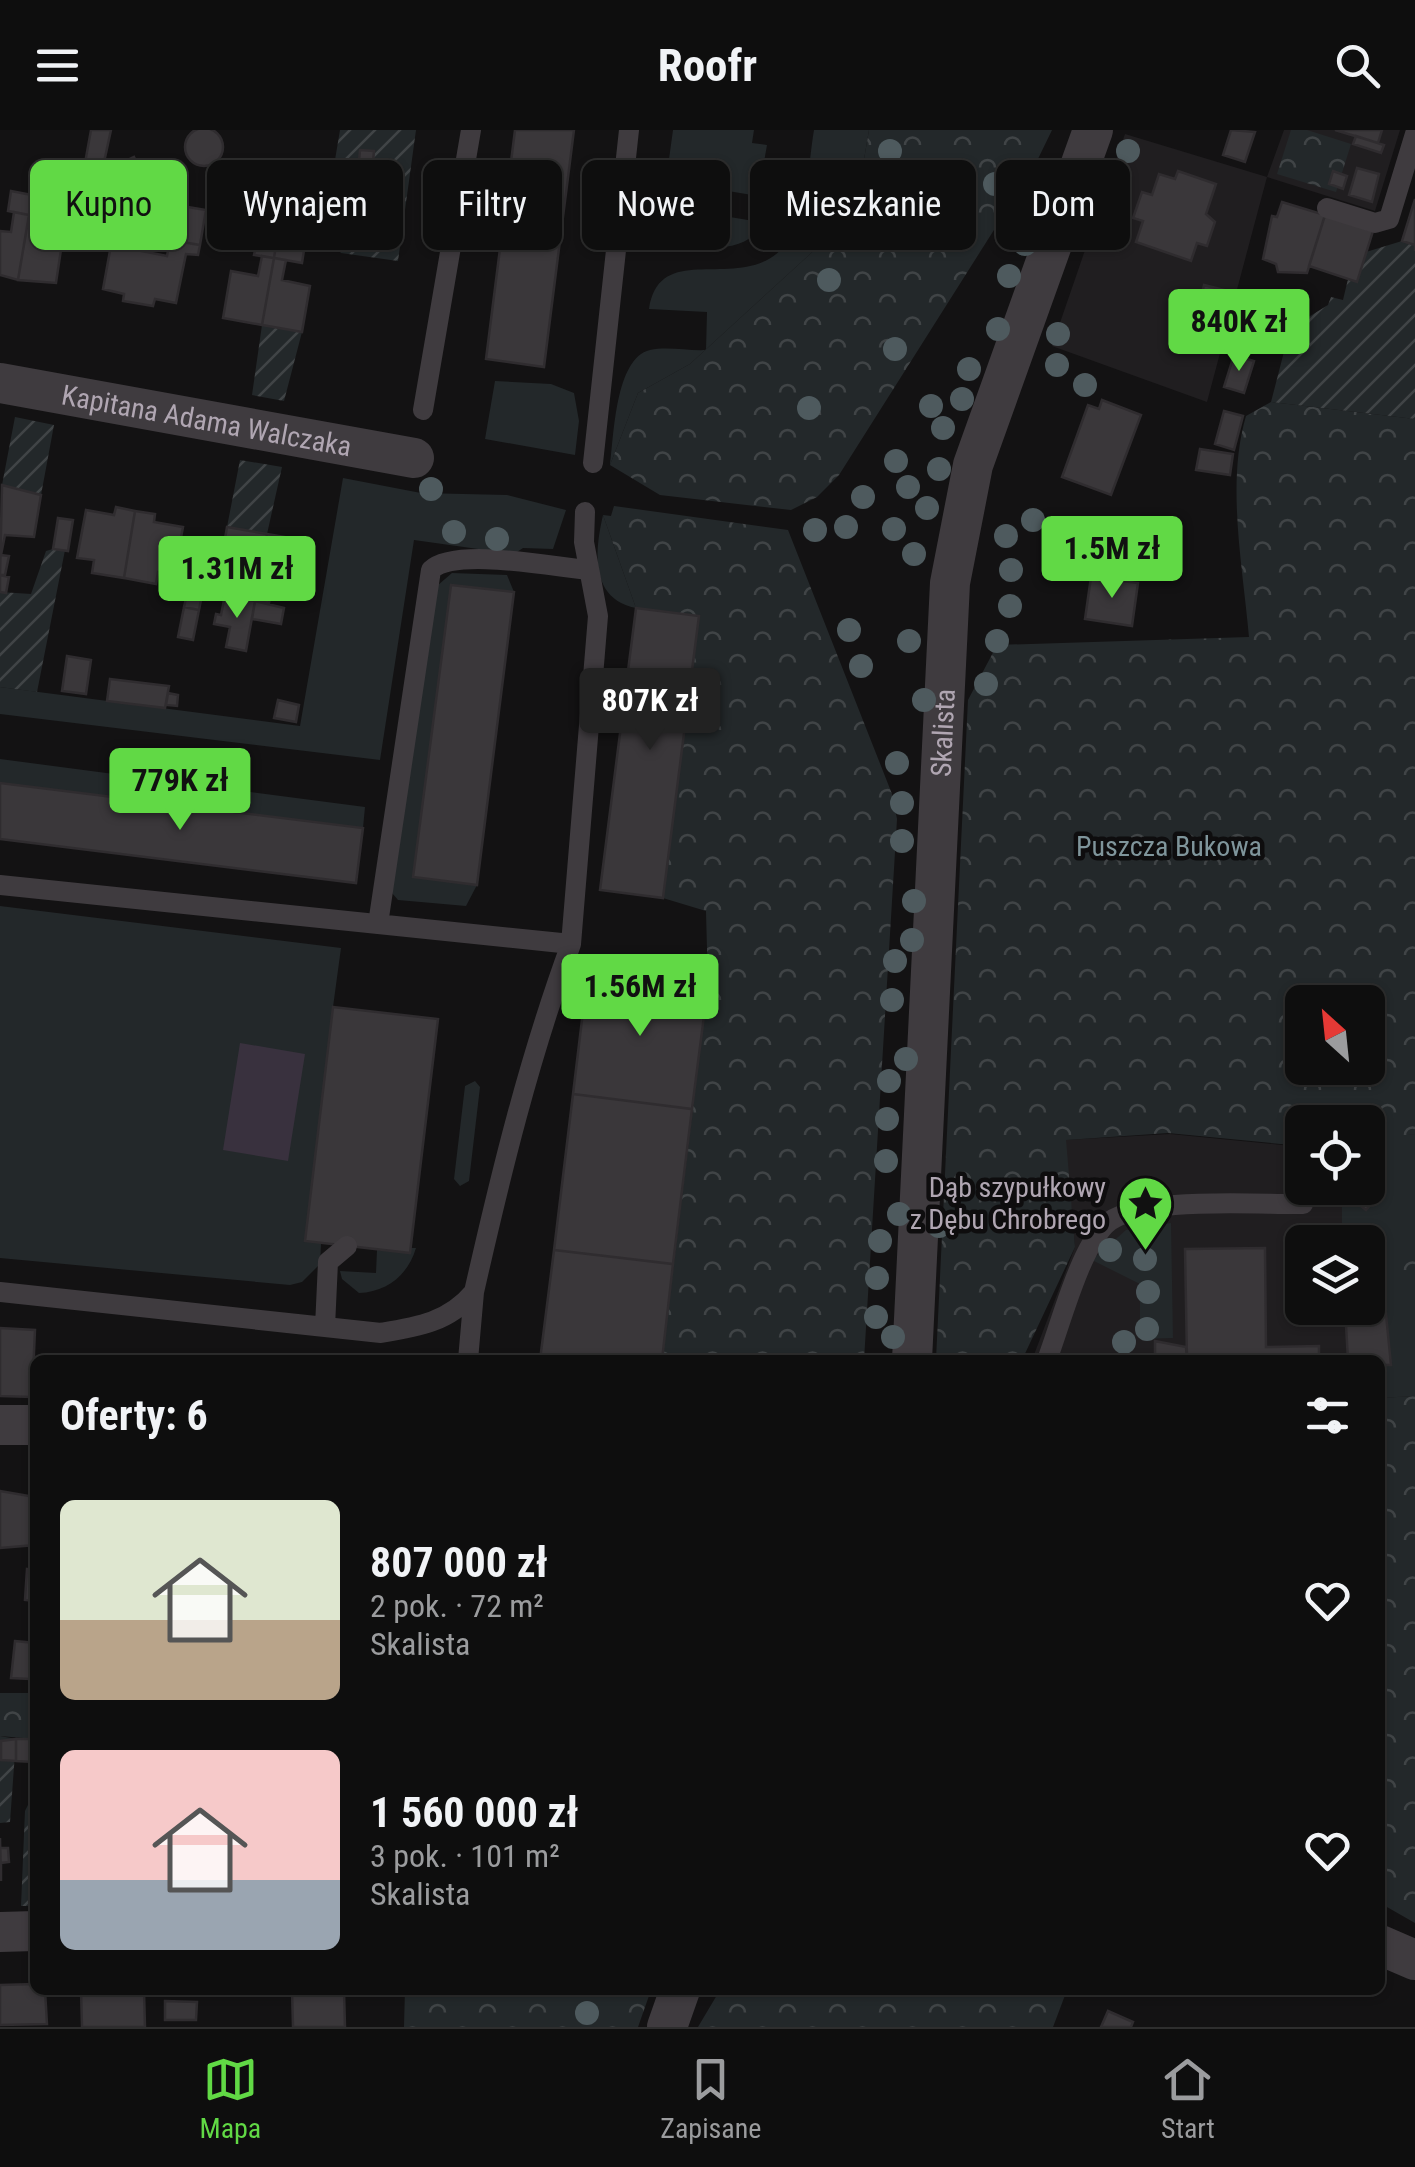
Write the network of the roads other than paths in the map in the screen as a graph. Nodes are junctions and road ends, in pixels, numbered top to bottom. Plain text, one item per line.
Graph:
1 (471, 130) edge
2 (629, 130) edge
3 (1093, 130) edge
4 (1415, 134) edge
5 (1327, 208) dead end
6 (0, 383) edge
7 (422, 410) dead end
8 (414, 458) dead end
9 (592, 463) dead end
10 (585, 512) dead end
11 (589, 570) junction
12 (0, 885) edge
13 (378, 924) junction
14 (571, 944) junction
15 (1285, 1204) edge
16 (347, 1246) dead end
17 (0, 1292) edge
18 (474, 1292) junction
19 (326, 1327) junction
20 (468, 1355) edge
21 (912, 1355) edge
22 (1049, 1355) edge
23 (0, 1424) edge
24 (30, 1425) edge
25 (30, 1931) edge
26 (0, 1932) edge
27 (1385, 1947) edge
28 (1415, 1960) edge
29 (678, 1995) edge
30 (667, 2027) edge

1 - 7 lane
2 - 9 lane
3 - 21 street, Skalista
4 - 5 lane
6 - 8 street, Kapitana Adama Walczaka
10 - 11 lane
11 - 13 lane
11 - 14 lane
12 - 13 lane
13 - 14 lane
14 - 18 lane
15 - 22 lane
16 - 19 lane
17 - 19 lane
18 - 19 lane
18 - 20 lane
23 - 24 street
25 - 26 street
27 - 28 street
29 - 30 street

